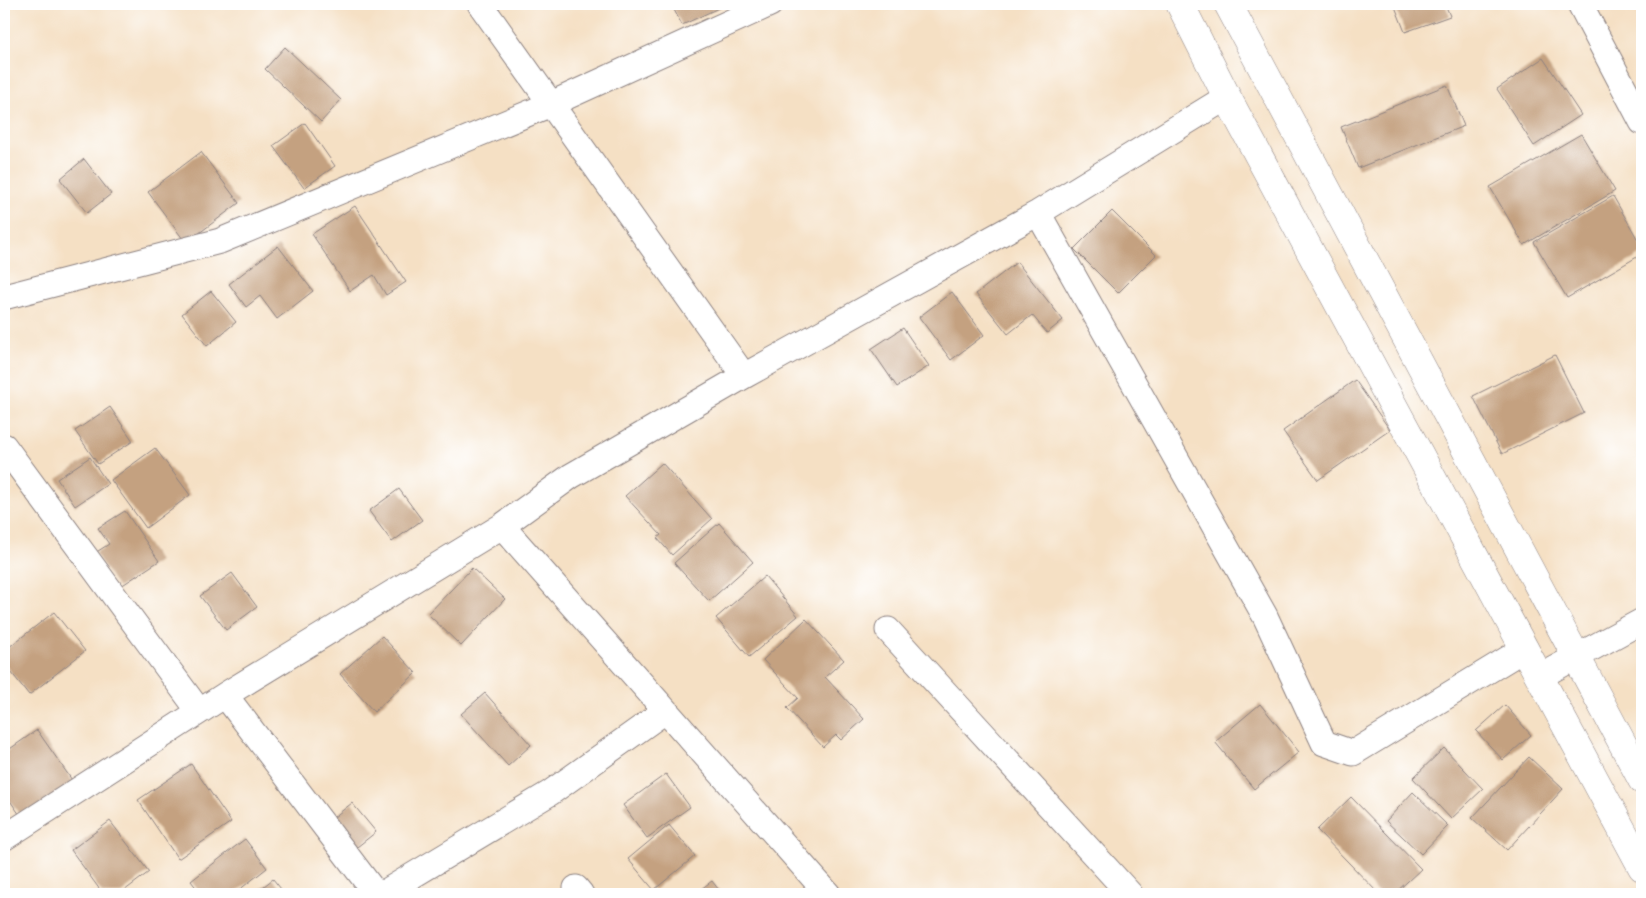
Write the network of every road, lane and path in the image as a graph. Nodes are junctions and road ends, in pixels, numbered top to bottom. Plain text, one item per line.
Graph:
1 (480, 4) edge
2 (770, 4) edge
3 (1180, 4) edge
4 (1228, 4) edge
5 (1586, 5) edge
6 (1227, 97) junction
7 (551, 104) junction
8 (1642, 122) edge
9 (1038, 213) junction
10 (4, 297) edge
11 (744, 376) junction
12 (4, 446) edge
13 (502, 526) junction
14 (1642, 621) edge
15 (888, 630) dead end
16 (1524, 649) junction
17 (1576, 657) junction
18 (1539, 676) junction
19 (225, 695) junction
20 (200, 711) junction
21 (665, 711) junction
22 (1642, 780) edge
23 (4, 838) edge
24 (1642, 867) edge
25 (376, 894) edge
26 (382, 894) edge
27 (828, 894) edge
28 (1130, 894) edge

1 - 7 street
2 - 7 street
3 - 6 street
4 - 17 street
5 - 8 street
6 - 9 street
6 - 16 street
7 - 10 street
7 - 11 street
9 - 11 street
9 - 16 street
11 - 13 street
12 - 20 street
13 - 19 street
13 - 21 street
14 - 17 street
15 - 28 street
16 - 18 street
17 - 18 street
17 - 22 street
18 - 24 street
19 - 20 street
19 - 25 street
20 - 23 street
21 - 26 street
21 - 27 street

